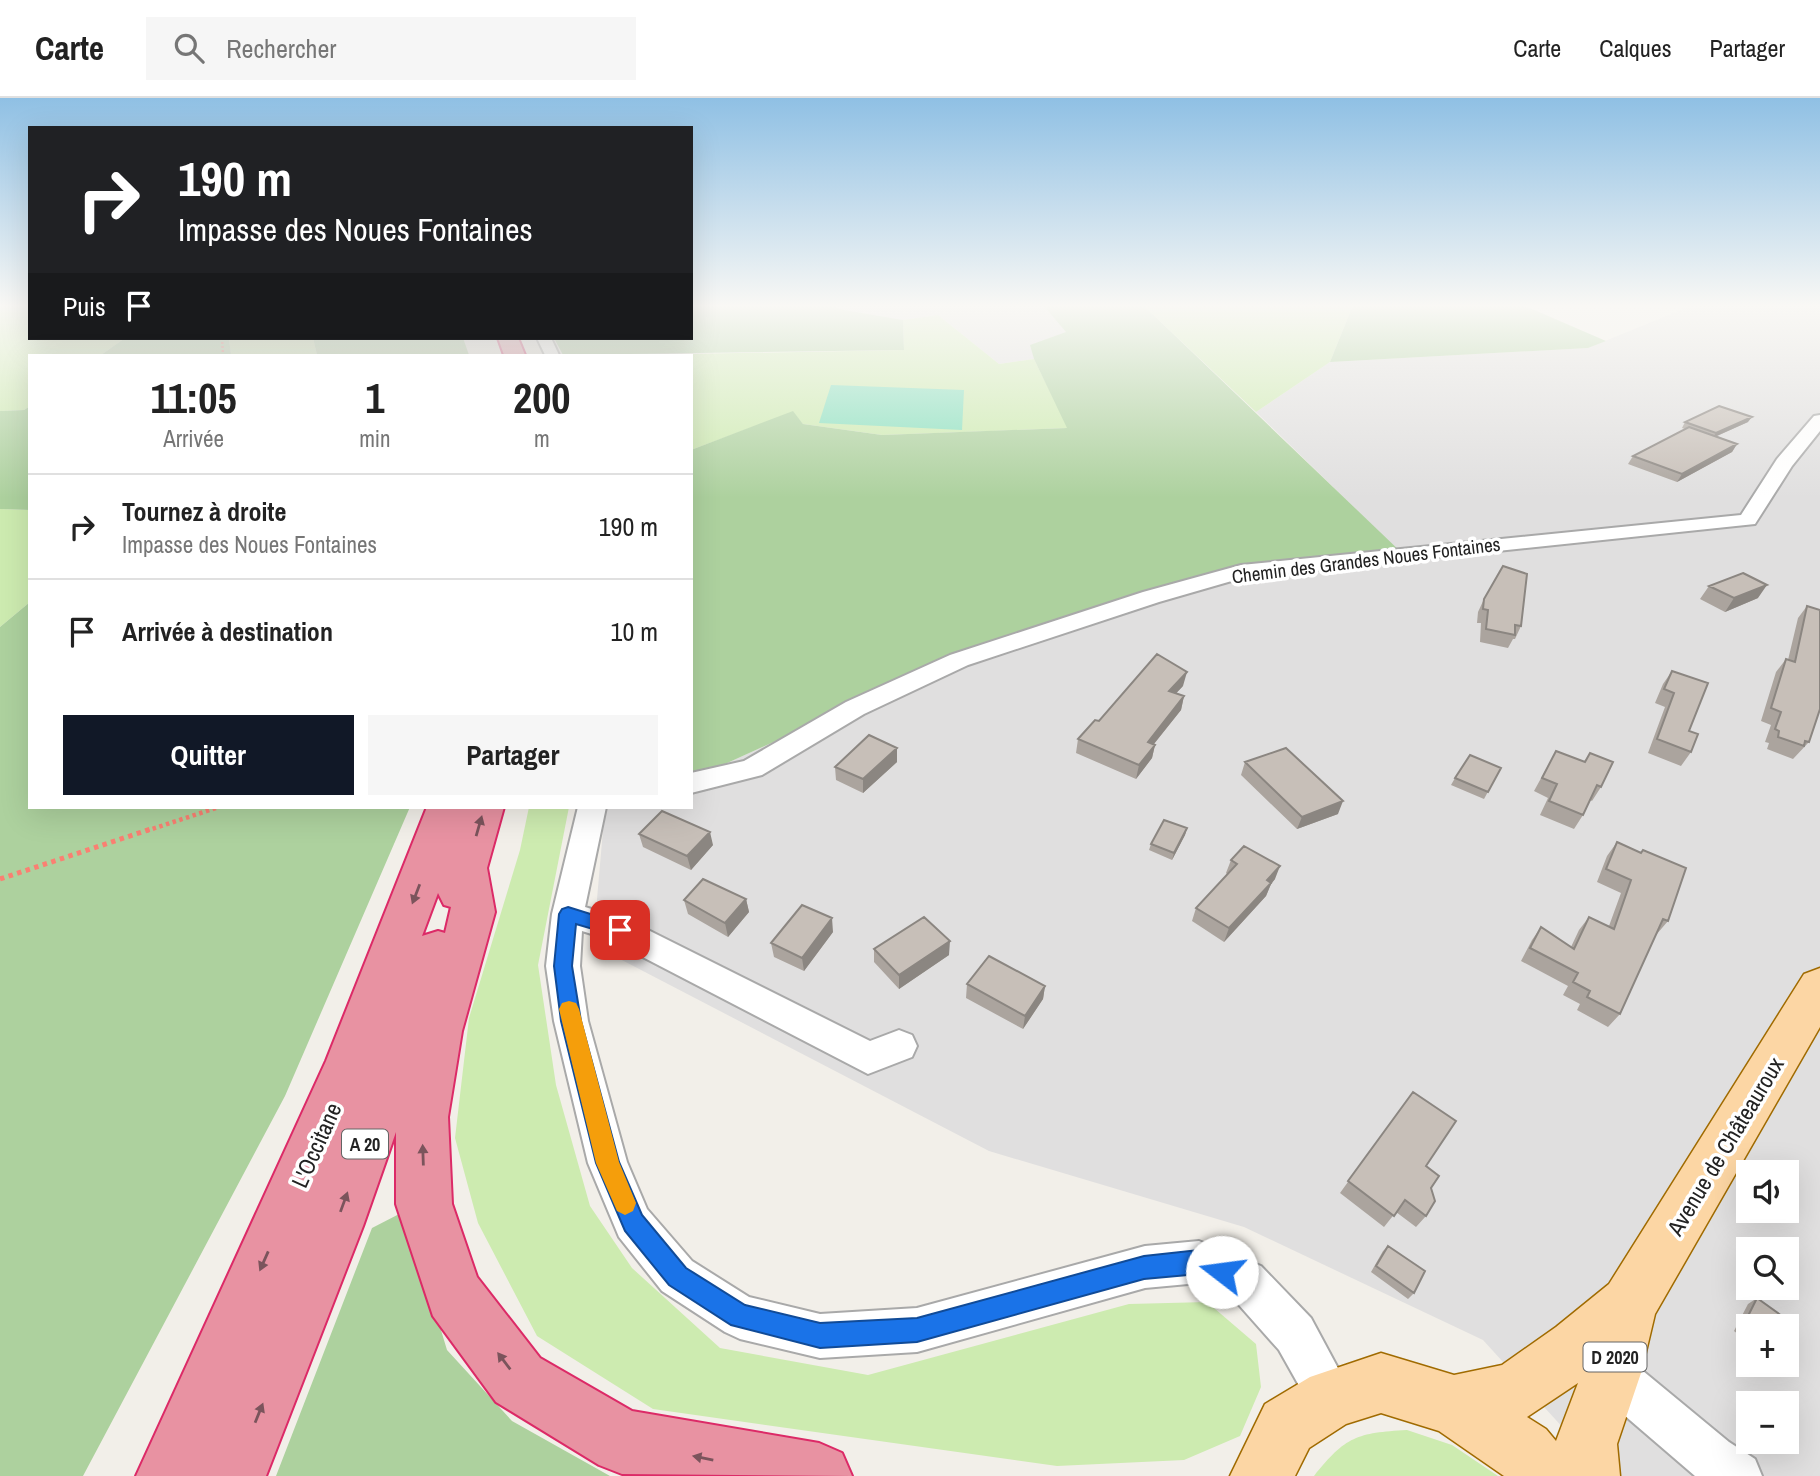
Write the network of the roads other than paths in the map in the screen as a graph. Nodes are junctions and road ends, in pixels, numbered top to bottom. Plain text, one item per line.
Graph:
1 (1820, 420) edge
2 (693, 783) edge
3 (446, 809) edge
4 (483, 809) edge
5 (592, 809) edge
6 (467, 869) junction
7 (568, 914) junction
8 (1820, 987) edge
9 (900, 1046) dead end
10 (1594, 1361) junction
11 (1331, 1398) junction
12 (1454, 1405) junction
13 (169, 1476) edge
14 (233, 1476) edge
15 (819, 1476) edge
16 (1262, 1476) edge
17 (1545, 1476) edge
18 (1588, 1476) edge
19 (1738, 1476) edge

1 - 2 street, Chemin des Grandes Noues Fontaines
3 -> 13 highway, L'Occitane / A 20
6 -> 4 highway, A 20
5 - 7 street
14 -> 6 highway, A 20
15 -> 6 highway
7 - 9 street
7 - 11 street
8 - 10 main road, Avenue de Châteauroux / D 2020
10 - 12 main road, D 2020
10 - 18 main road, D 2020
10 - 19 street
11 - 12 main road
11 - 16 main road
12 - 17 main road

